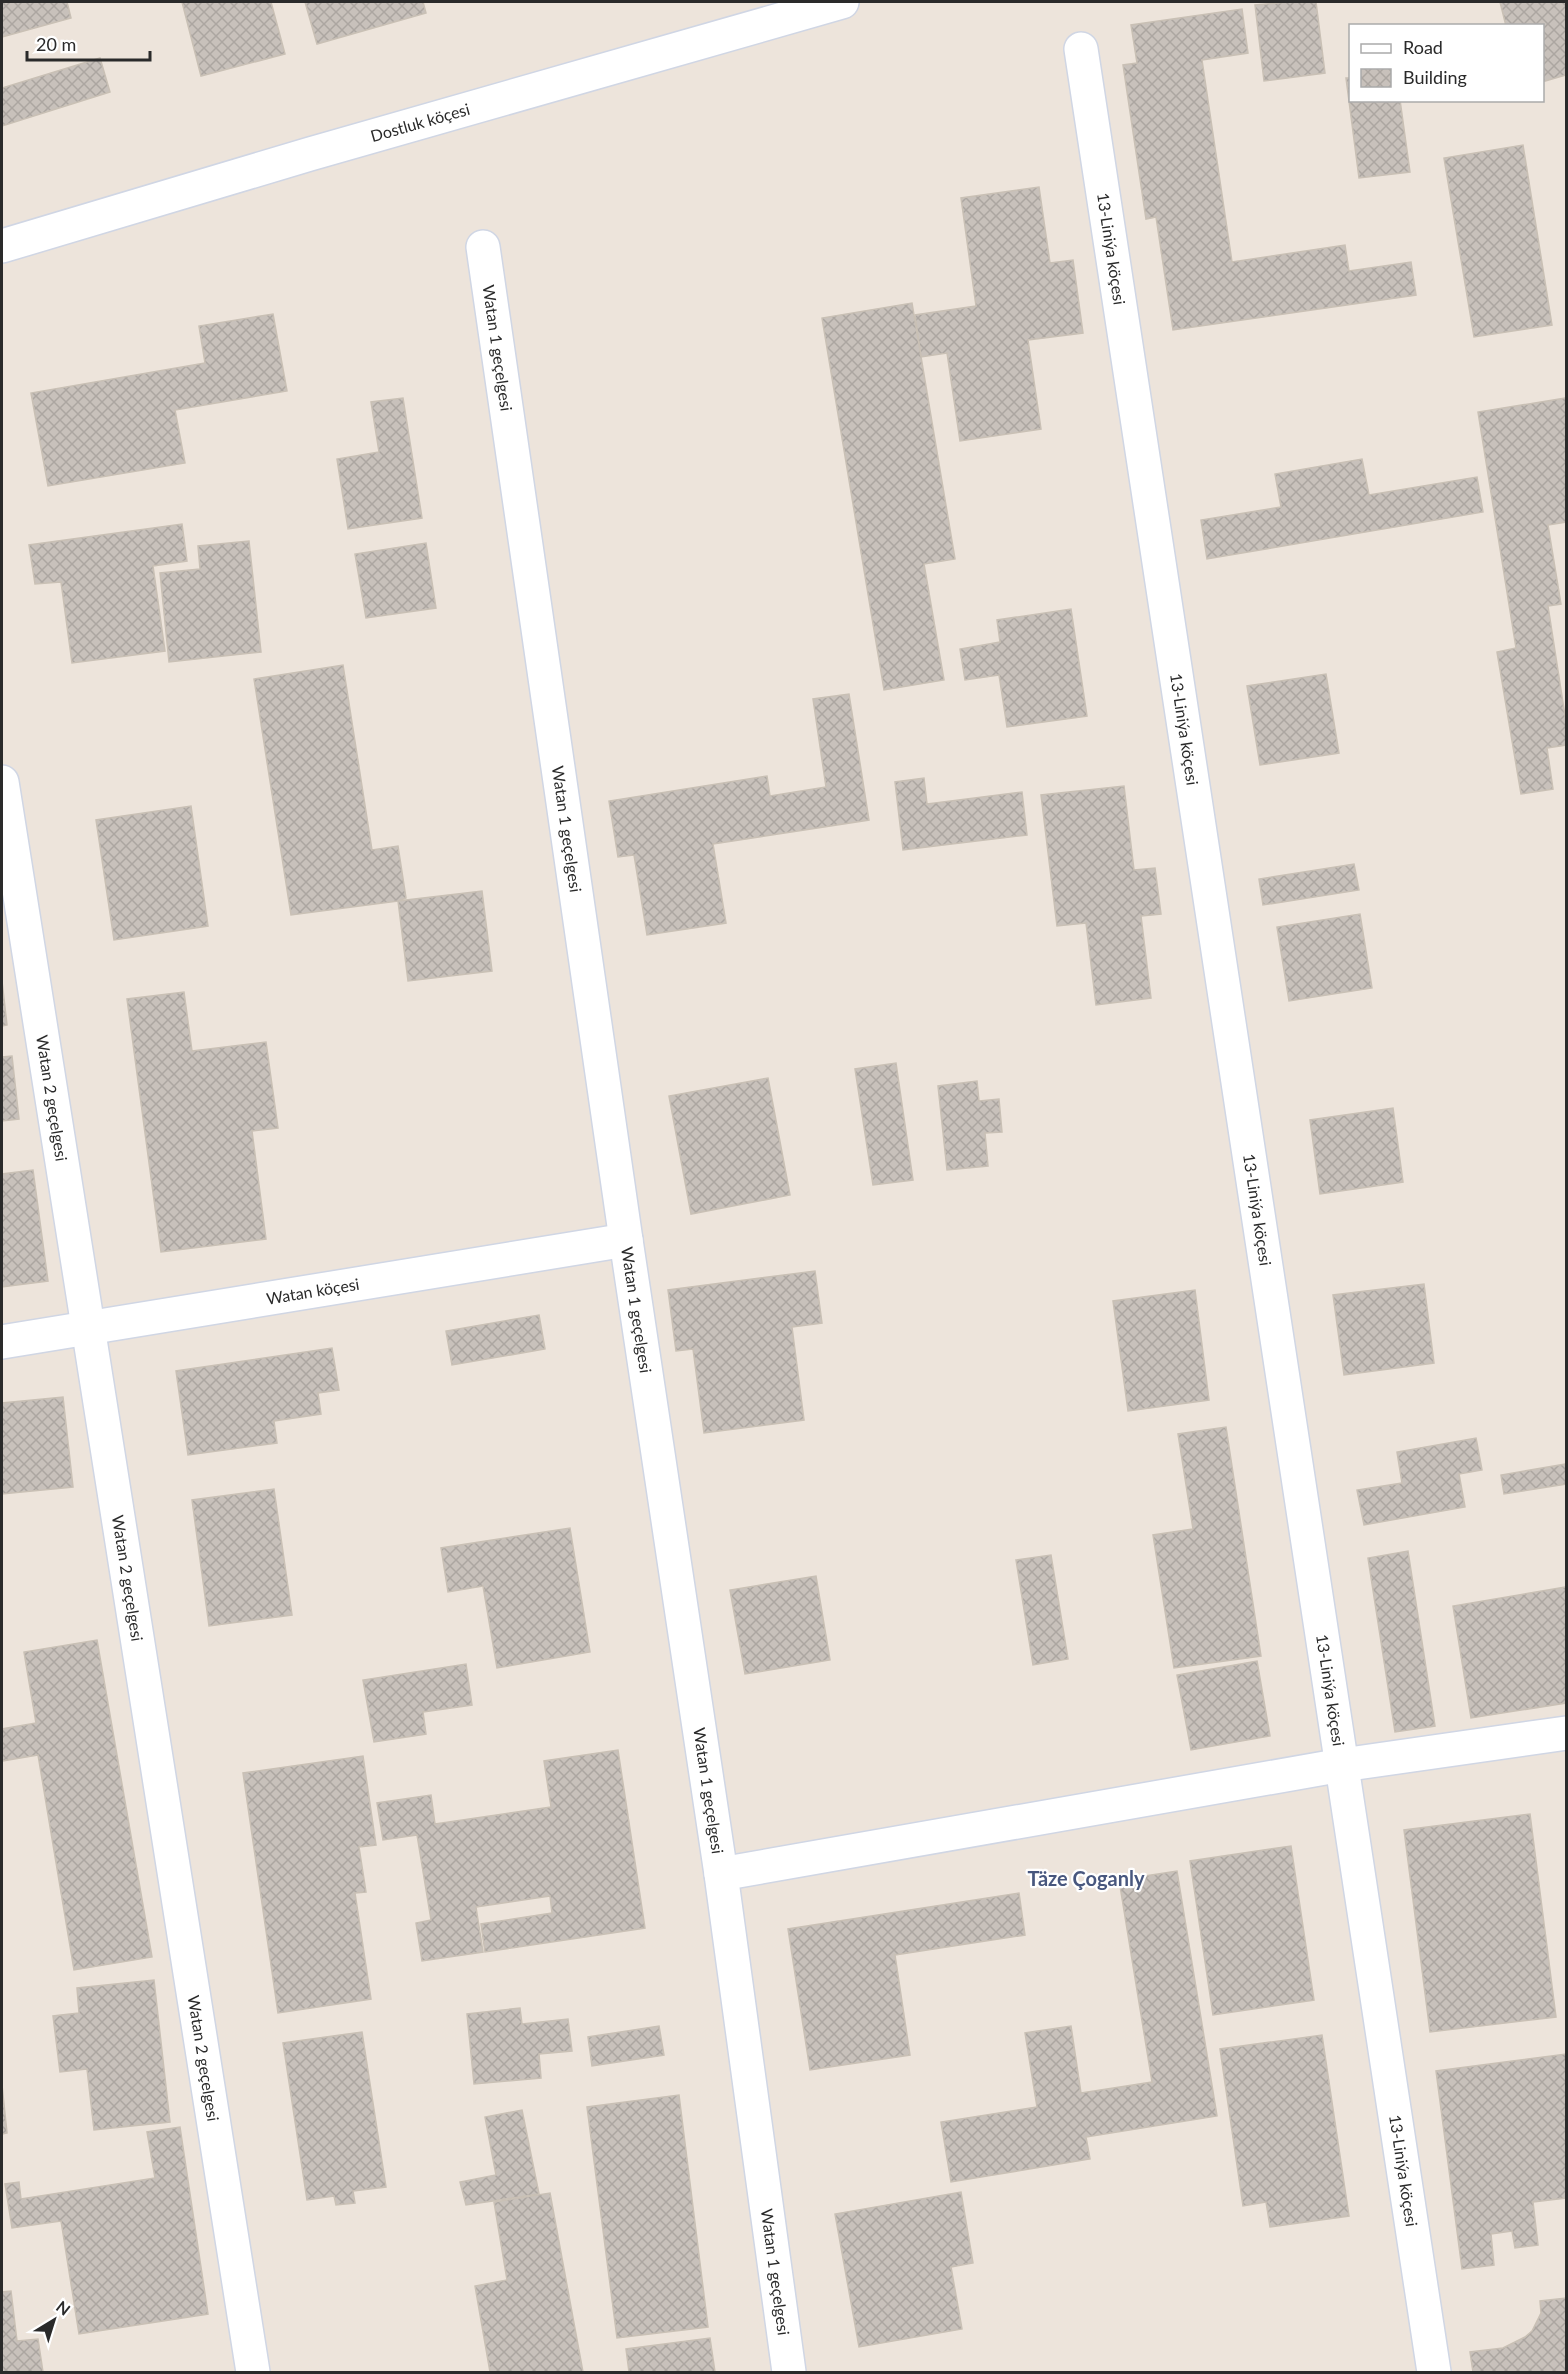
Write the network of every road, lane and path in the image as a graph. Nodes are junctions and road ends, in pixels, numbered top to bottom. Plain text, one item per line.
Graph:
1 (842, 2) edge
2 (1081, 49) dead end
3 (2, 246) edge
4 (483, 247) dead end
5 (2, 782) edge
6 (626, 1240) junction
7 (88, 1329) junction
8 (2, 1342) edge
9 (1566, 1733) edge
10 (1342, 1765) junction
11 (721, 1874) junction
12 (253, 2373) edge
13 (789, 2373) edge
14 (1434, 2373) edge

1 - 3 street, Dostluk köçesi
2 - 10 street, 13-Liniýa köçesi
4 - 6 street, Watan 1 geçelgesi
5 - 7 street, Watan 2 geçelgesi
6 - 7 street, Watan köçesi
6 - 11 street, Watan 1 geçelgesi
7 - 8 street, Watan köçesi
7 - 12 street, Watan 2 geçelgesi
9 - 10 street
10 - 11 street
10 - 14 street, 13-Liniýa köçesi
11 - 13 street, Watan 1 geçelgesi

